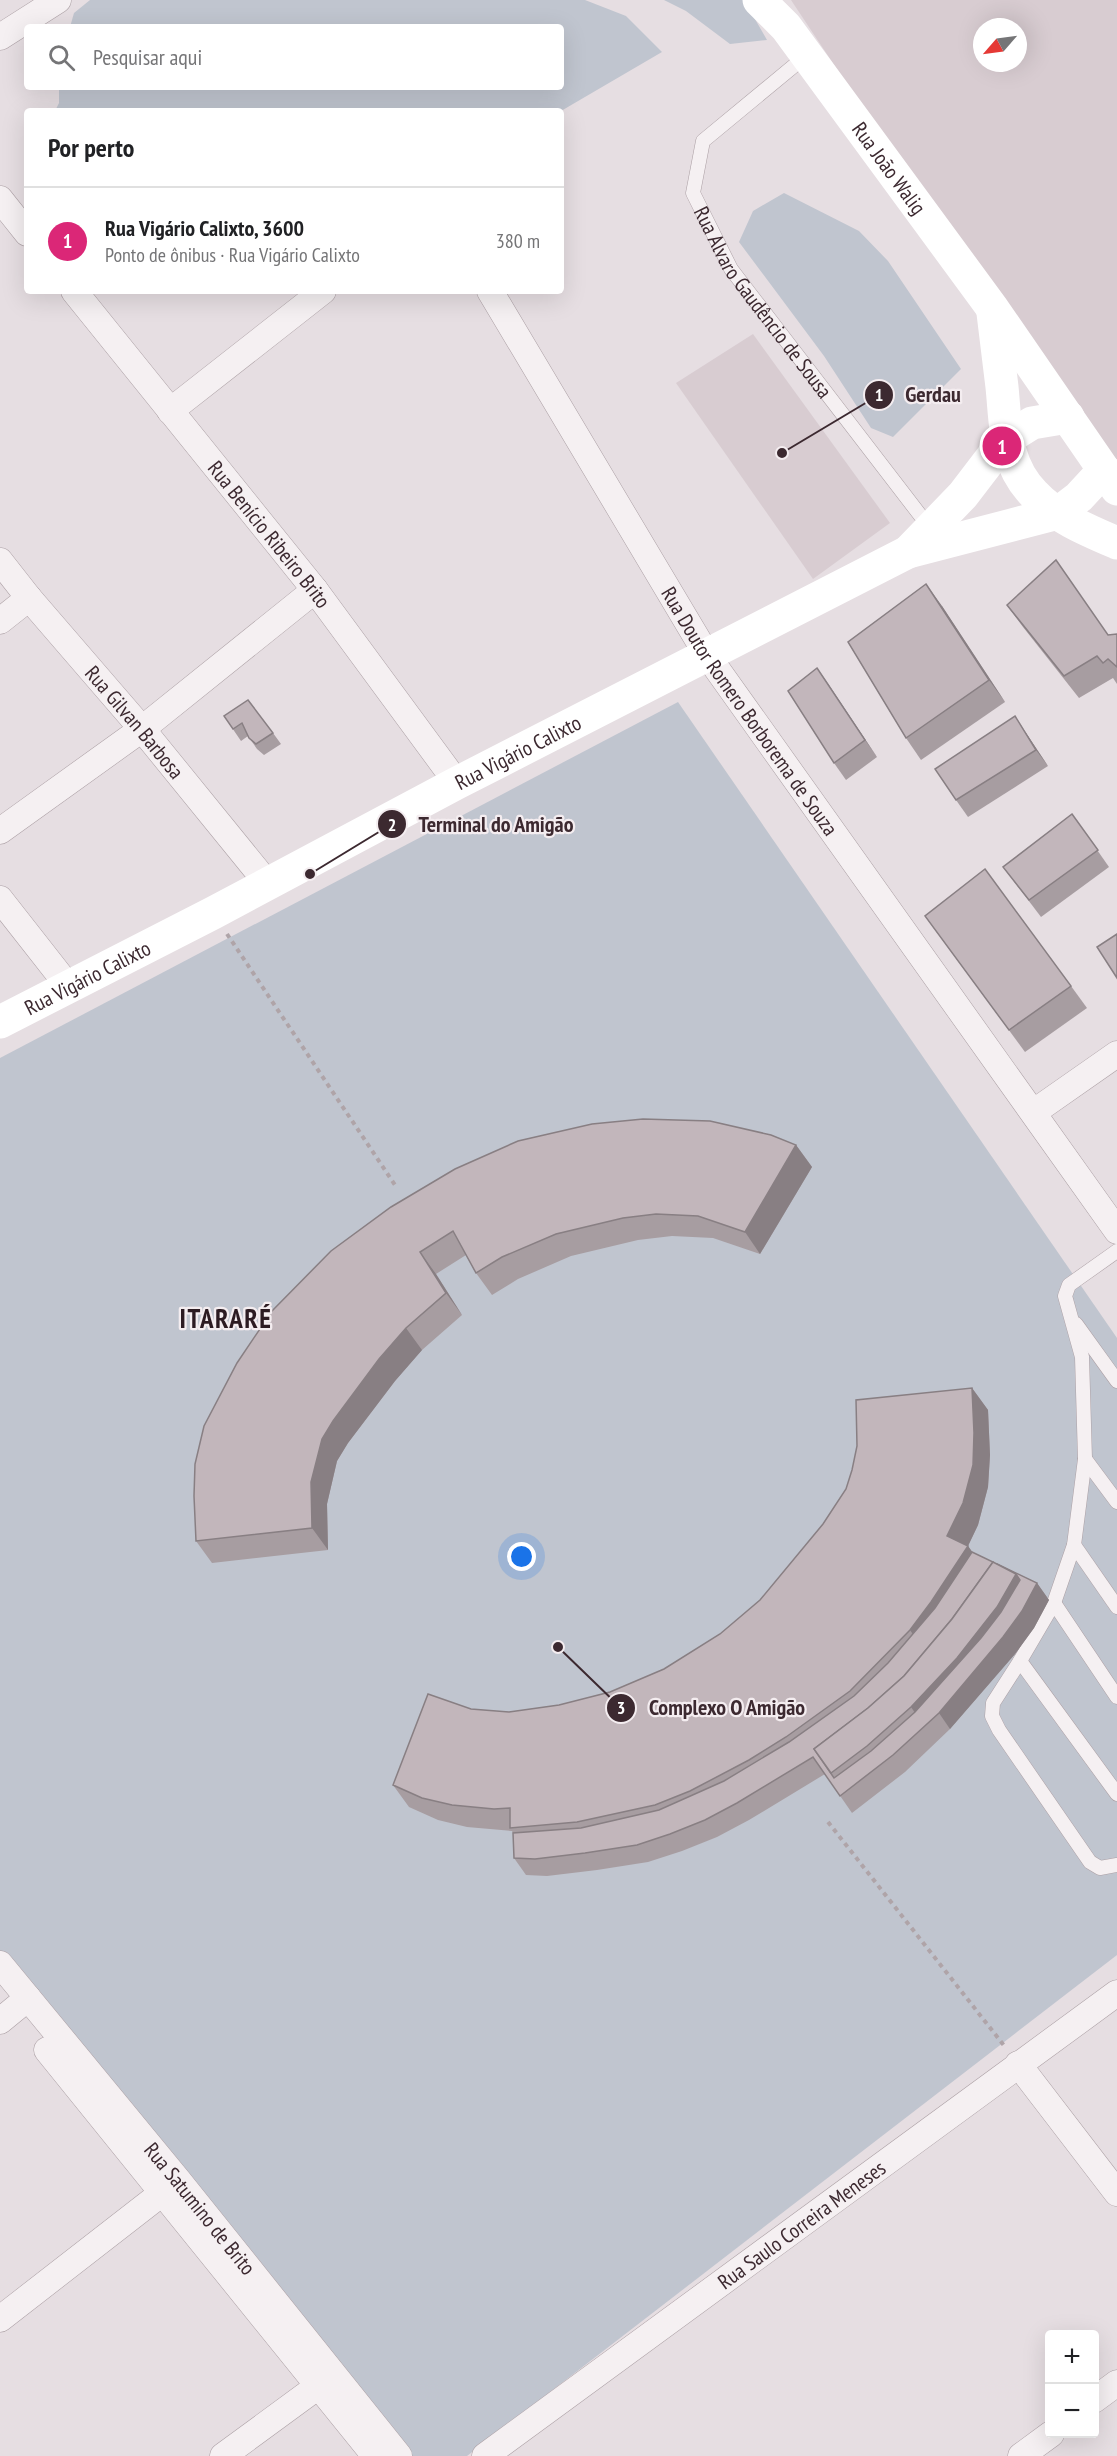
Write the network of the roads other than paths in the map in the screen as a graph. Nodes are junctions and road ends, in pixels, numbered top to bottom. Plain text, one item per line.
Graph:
1 (759, 0) edge
2 (56, 1) edge
3 (779, 14) edge
4 (0, 37) edge
5 (807, 55) junction
6 (0, 199) edge
7 (24, 229) edge
8 (76, 294) edge
9 (319, 294) edge
10 (492, 294) edge
11 (993, 309) junction
12 (170, 411) junction
13 (1068, 417) junction
14 (1005, 440) junction
15 (1111, 480) edge
16 (1058, 513) junction
17 (930, 528) junction
18 (1117, 543) edge
19 (908, 552) junction
20 (0, 561) edge
21 (315, 590) junction
22 (29, 598) junction
23 (0, 621) edge
24 (708, 656) junction
25 (142, 729) junction
26 (457, 783) junction
27 (0, 831) edge
28 (268, 884) junction
29 (0, 899) edge
30 (69, 987) junction
31 (0, 1022) edge
32 (1117, 1054) edge
33 (1034, 1112) junction
34 (1117, 1230) edge
35 (1117, 1251) edge
36 (1070, 1316) junction
37 (1117, 1381) edge
38 (1085, 1459) junction
39 (1117, 1502) edge
40 (1074, 1545) junction
41 (1053, 1603) junction
42 (1117, 1607) edge
43 (1020, 1662) junction
44 (1117, 1697) edge
45 (1117, 1794) edge
46 (1117, 1865) edge
47 (0, 1964) edge
48 (1117, 1993) edge
49 (11, 2005) edge
50 (1018, 2064) junction
51 (170, 2186) junction
52 (1117, 2193) edge
53 (0, 2319) edge
54 (325, 2381) junction
55 (1117, 2383) edge
56 (1099, 2397) edge
57 (1045, 2438) edge
58 (223, 2456) edge
59 (375, 2456) edge
60 (399, 2456) edge
61 (485, 2456) edge
62 (1021, 2456) edge

1 - 3 main road, Rua João Walig
2 - 4 street
3 - 5 main road, Rua João Walig
5 - 11 main road, Rua João Walig
5 - 17 lane, Rua Alvaro Gaudêncio de Sousa
6 - 7 street
8 - 12 street, Rua Benício Ribeiro Brito
9 - 12 street
10 - 24 street, Rua Doutor Romero Borborema de Souza
11 - 13 main road, Rua João Walig
11 - 14 main road
12 - 21 street, Rua Benício Ribeiro Brito
13 - 14 main road, Rua Vigário Calixto
13 - 15 main road, Rua João Walig
14 - 16 main road
14 - 17 main road, Rua Vigário Calixto
15 - 16 main road, Rua Vigário Calixto
16 - 18 main road
16 - 19 main road, Rua Vigário Calixto
17 - 19 main road, Rua Vigário Calixto
19 - 24 main road, Rua Vigário Calixto
20 - 22 street, Rua Gilvan Barbosa
21 - 25 street
21 - 26 street, Rua Benício Ribeiro Brito
22 - 23 street
22 - 25 street, Rua Gilvan Barbosa
24 - 26 main road, Rua Vigário Calixto
24 - 33 street, Rua Doutor Romero Borborema de Souza
25 - 27 street
25 - 28 street, Rua Gilvan Barbosa
26 - 28 main road, Rua Vigário Calixto
28 - 30 main road, Rua Vigário Calixto
29 - 30 street
30 - 31 main road, Rua Vigário Calixto
32 - 33 street
33 - 34 street, Rua Doutor Romero Borborema de Souza
35 - 36 lane
36 - 37 lane
36 - 38 lane
38 - 39 lane
38 - 40 lane
40 - 41 lane
40 - 42 lane
41 - 43 lane
41 - 44 lane
43 - 45 lane
43 - 46 lane
47 - 49 street, Rua Satumino de Brito
48 - 50 street, Rua Saulo Correira Meneses
49 - 51 street, Rua Satumino de Brito
50 - 52 street
50 - 61 street, Rua Saulo Correira Meneses
51 - 53 street
51 - 54 street, Rua Satumino de Brito
54 - 58 street
54 - 59 street, Rua Satumino de Brito
54 - 60 street, Rua Satumino de Brito
55 - 56 street
57 - 62 street

